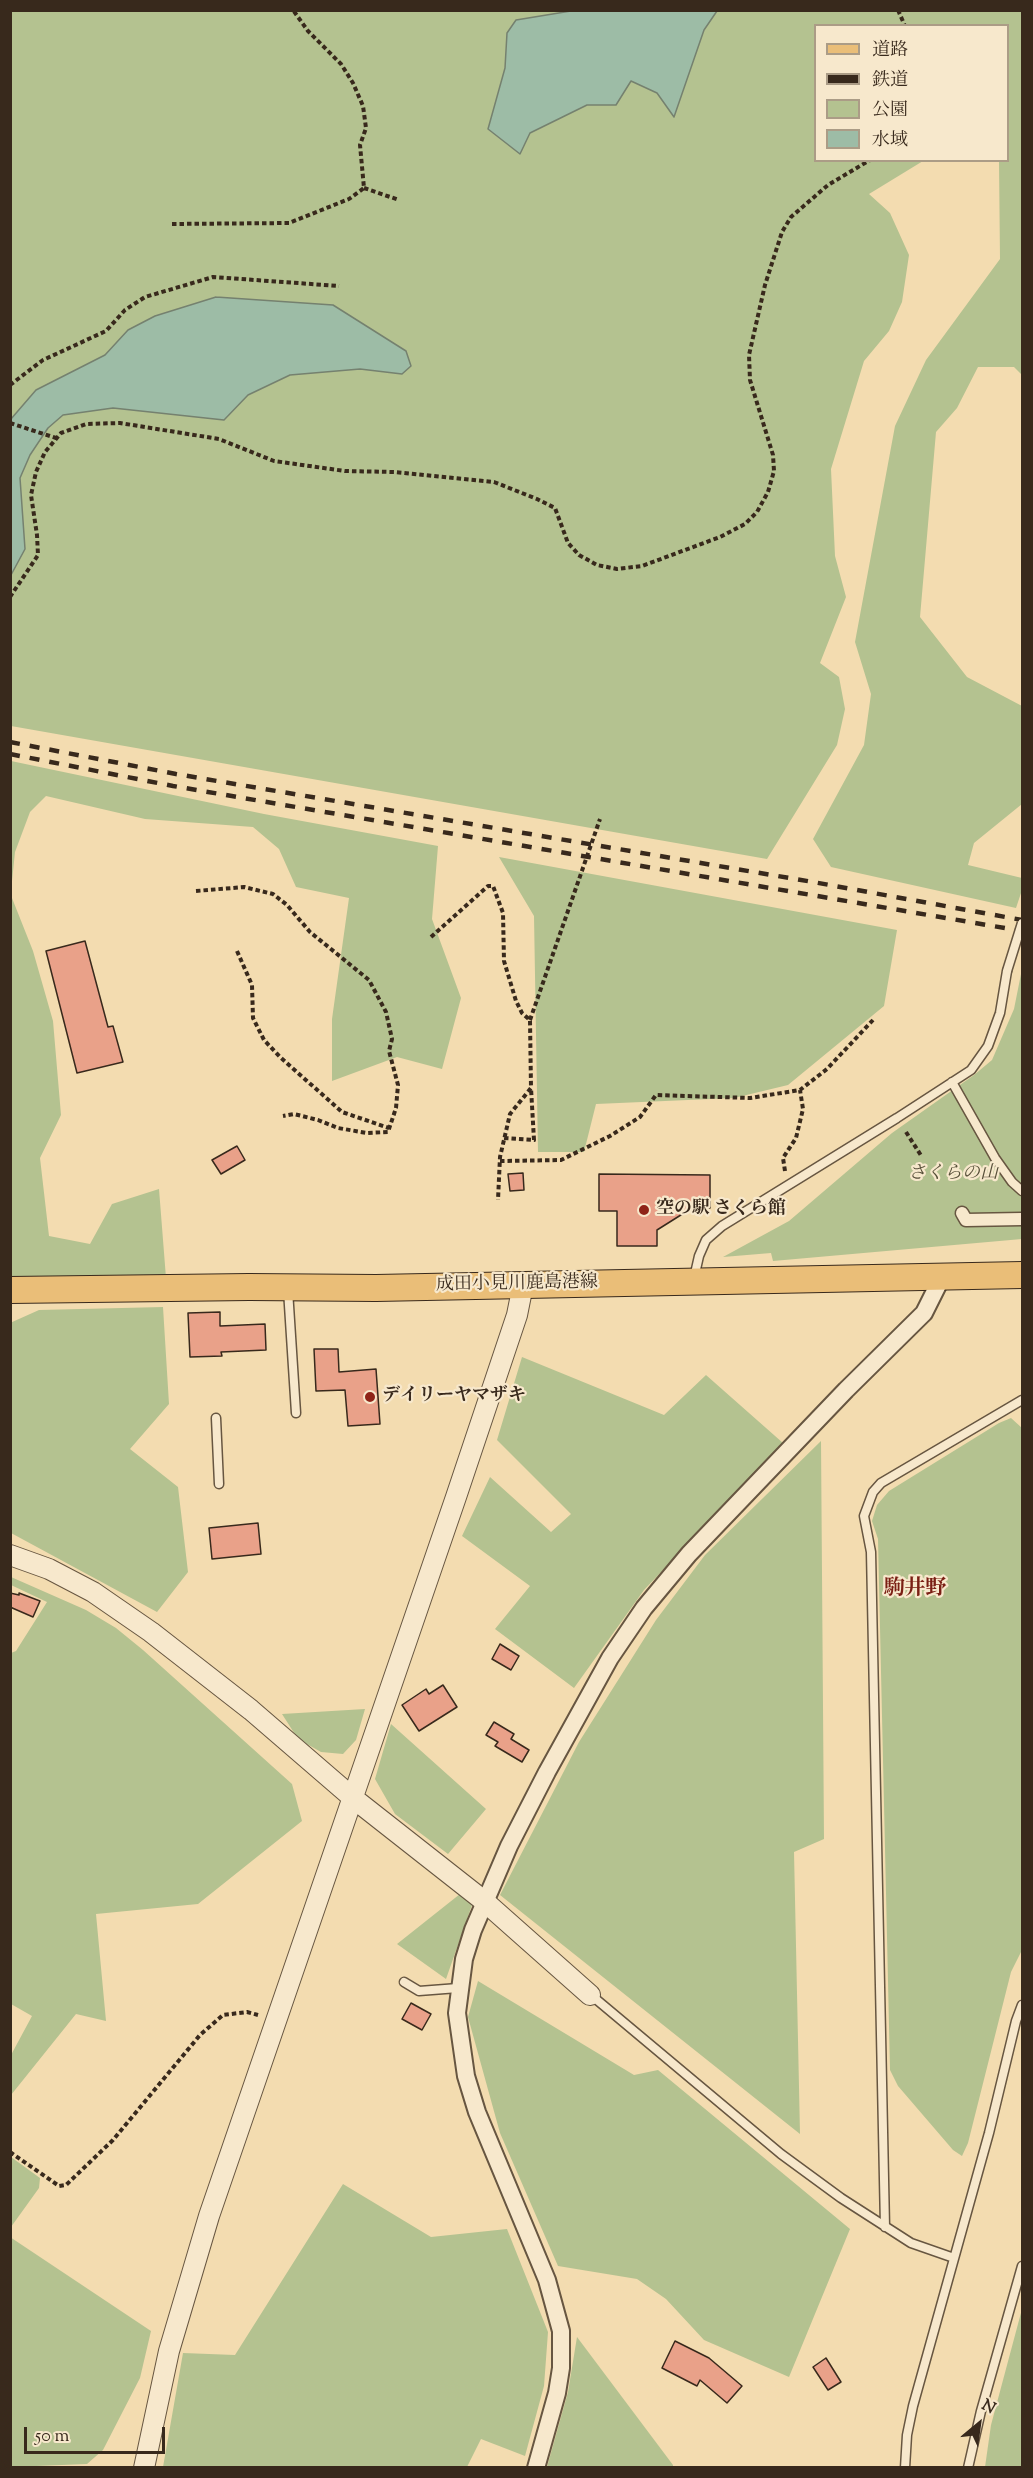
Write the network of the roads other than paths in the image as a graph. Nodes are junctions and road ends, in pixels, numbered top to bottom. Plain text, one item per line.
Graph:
1 (1023, 923) edge
2 (952, 1082) junction
3 (1023, 1191) edge
4 (962, 1213) dead end
5 (1023, 1220) edge
6 (1023, 1275) edge
7 (942, 1277) junction
8 (694, 1281) junction
9 (523, 1285) junction
10 (288, 1287) junction
11 (10, 1290) edge
12 (1023, 1400) edge
13 (296, 1413) dead end
14 (216, 1418) dead end
15 (219, 1484) dead end
16 (10, 1556) edge
17 (353, 1798) junction
18 (484, 1901) junction
19 (404, 1983) dead end
20 (458, 1988) junction
21 (590, 1995) joint
22 (1023, 2005) edge
23 (885, 2227) junction
24 (954, 2258) junction
25 (1023, 2266) edge
26 (144, 2468) edge
27 (536, 2468) edge
28 (905, 2468) edge
29 (968, 2468) edge

1 - 2 lane, bridge
2 - 3 lane
2 - 8 lane
4 - 5 street
6 - 7 main road, 成田小見川鹿島港線
7 - 8 main road, 成田小見川鹿島港線
7 - 18 street
8 - 9 main road, 成田小見川鹿島港線
9 - 10 main road, 成田小見川鹿島港線
9 - 17 street
10 - 11 main road, 成田小見川鹿島港線
10 - 13 lane
12 - 23 lane
14 - 15 lane
16 - 17 street
17 - 18 street
17 - 26 street
18 - 20 street
18 - 21 street
19 - 20 lane
20 - 27 street
21 - 23 lane
22 - 24 lane
23 - 24 lane
24 - 28 lane
25 - 29 lane

